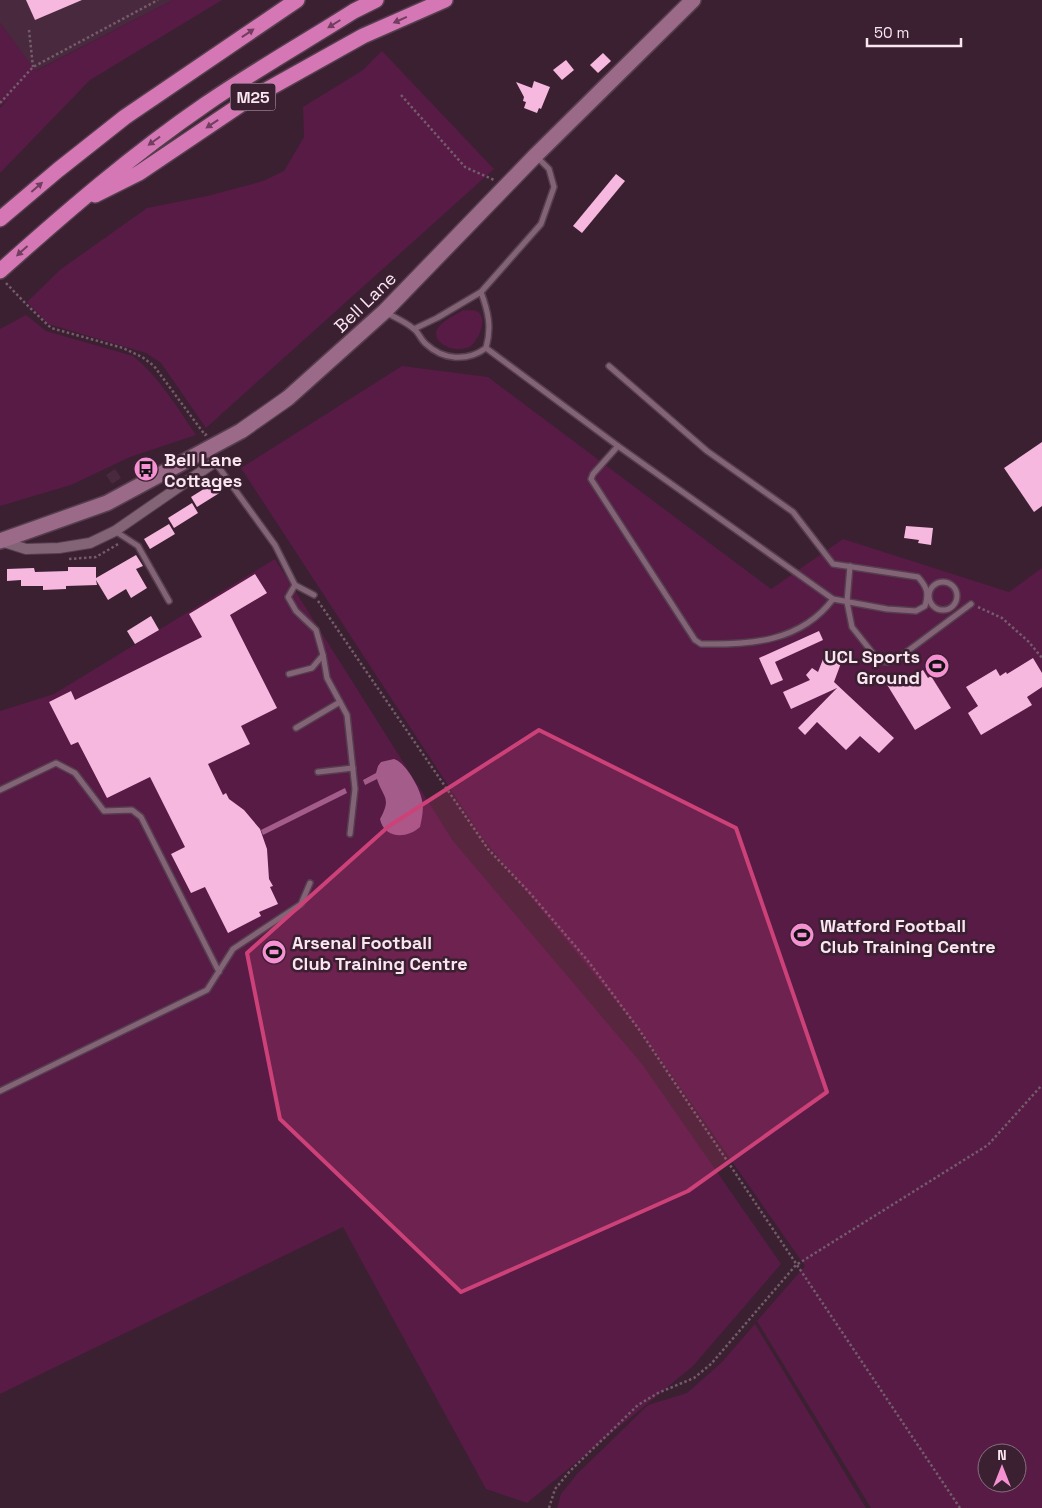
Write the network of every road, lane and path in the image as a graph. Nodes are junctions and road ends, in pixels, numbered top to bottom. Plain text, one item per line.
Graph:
1 (158, 0) edge
2 (297, 0) edge
3 (376, 0) edge
4 (444, 0) edge
5 (694, 0) edge
6 (29, 30) dead end
7 (33, 67) junction
8 (401, 95) dead end
9 (0, 103) edge
10 (536, 156) junction
11 (507, 186) junction
12 (70, 208) junction
13 (0, 219) edge
14 (0, 271) edge
15 (0, 276) edge
16 (481, 292) junction
17 (385, 311) junction
18 (414, 329) junction
19 (486, 348) junction
20 (609, 366) dead end
21 (205, 435) dead end
22 (618, 446) junction
23 (211, 457) junction
24 (115, 531) junction
25 (0, 541) edge
26 (850, 566) junction
27 (296, 585) junction
28 (928, 594) junction
29 (314, 595) joint
30 (833, 599) junction
31 (169, 601) dead end
32 (847, 602) junction
33 (971, 604) joint
34 (323, 655) junction
35 (1042, 658) edge
36 (289, 674) dead end
37 (340, 702) junction
38 (296, 728) dead end
39 (353, 768) junction
40 (318, 772) dead end
41 (0, 790) edge
42 (350, 834) dead end
43 (310, 883) dead end
44 (219, 972) junction
45 (1042, 1085) edge
46 (0, 1091) edge
47 (796, 1265) junction
48 (549, 1508) edge
49 (960, 1508) edge

1 - 7 path
13 -> 2 highway
3 -> 12 highway, M25
4 -> 12 highway, M25
5 - 10 main road, Bell Lane
6 - 7 path
7 - 9 path
8 - 11 path
10 - 11 main road, Bell Lane
10 - 16 lane
11 - 17 main road, Bell Lane
12 -> 14 highway, M25
15 - 21 path
16 - 18 lane
16 - 19 lane
17 - 18 lane
17 - 23 main road, Bell Lane
18 - 19 lane
19 - 22 lane
20 - 26 lane
22 - 30 lane
22 - 30 lane
23 - 24 street
23 - 25 main road, Bell Lane
23 - 27 lane
24 - 25 street
24 - 31 lane
26 - 28 lane
26 - 32 lane
27 - 29 lane
27 - 34 lane
28 - 28 lane
28 - 32 lane
29 - 47 path
30 - 32 lane
32 - 33 lane
33 - 35 path
34 - 36 lane
34 - 37 lane
37 - 38 lane
37 - 39 lane
39 - 40 lane
39 - 42 lane
41 - 44 lane
43 - 44 lane
44 - 46 lane
45 - 47 path
47 - 48 path
47 - 49 path

